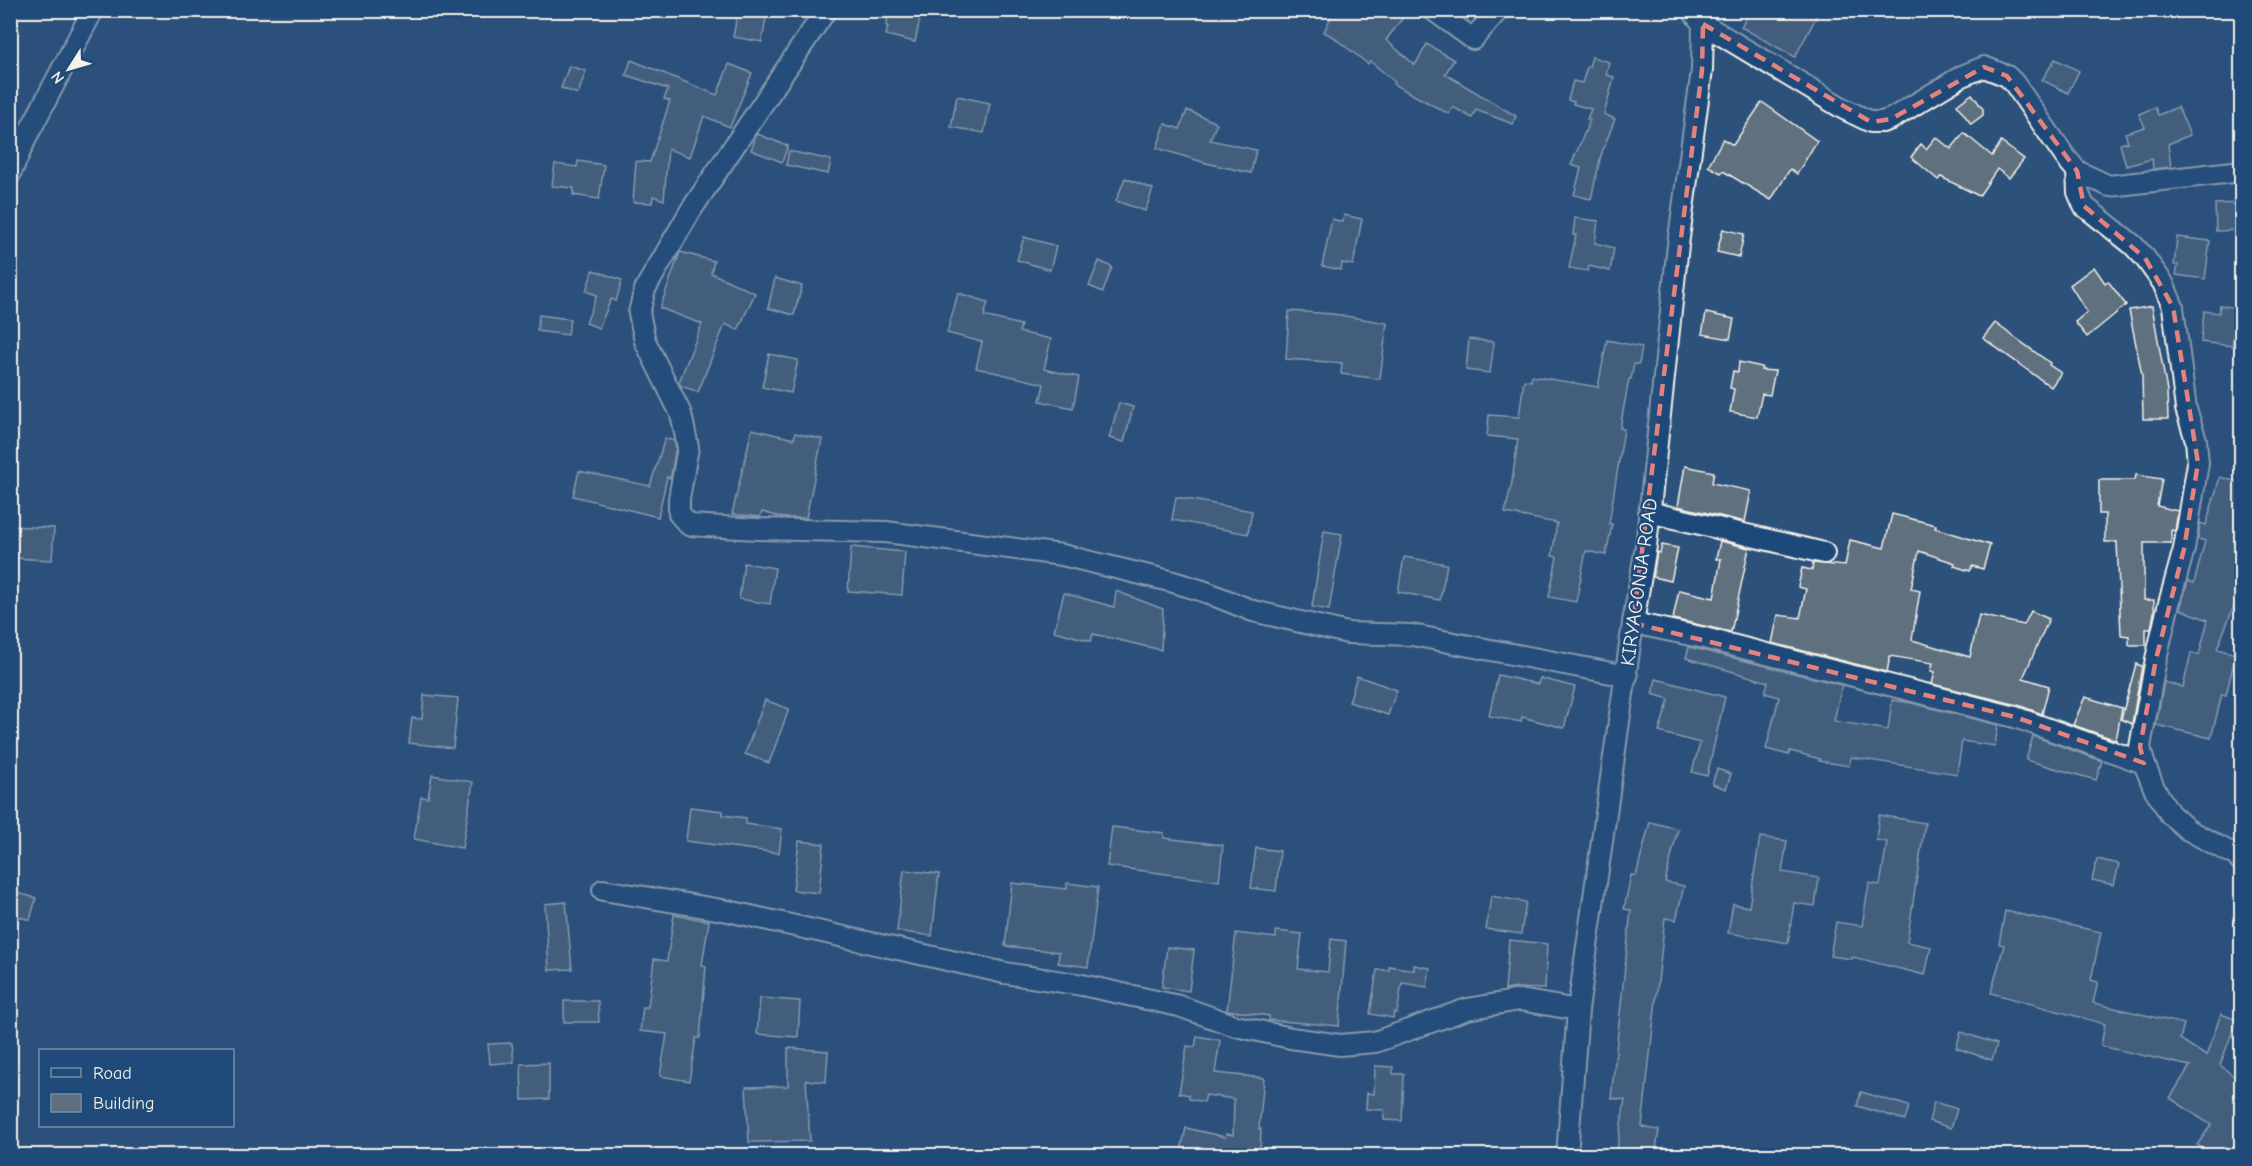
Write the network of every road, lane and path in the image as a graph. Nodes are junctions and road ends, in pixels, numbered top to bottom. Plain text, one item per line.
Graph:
1 (93, 10) edge
2 (826, 10) edge
3 (1433, 10) edge
4 (1498, 10) edge
5 (1697, 17) edge
6 (2077, 171) junction
7 (2241, 171) edge
8 (10, 174) edge
9 (1649, 512) junction
10 (1824, 553) dead end
11 (1633, 623) junction
12 (1627, 676) junction
13 (2144, 763) junction
14 (2241, 862) edge
15 (603, 890) dead end
16 (1578, 1010) junction
17 (1567, 1155) edge

1 - 8 street
2 - 12 street
3 - 4 street
5 - 6 street
5 - 9 street, KIRYAGONJA ROAD
6 - 7 street
6 - 13 street
9 - 10 street
9 - 11 street, KIRYAGONJA ROAD
11 - 12 street, KIRYAGONJA ROAD
11 - 13 street
12 - 16 street, KIRYAGONJA ROAD
13 - 14 street
15 - 16 street
16 - 17 street, KIRYAGONJA ROAD

